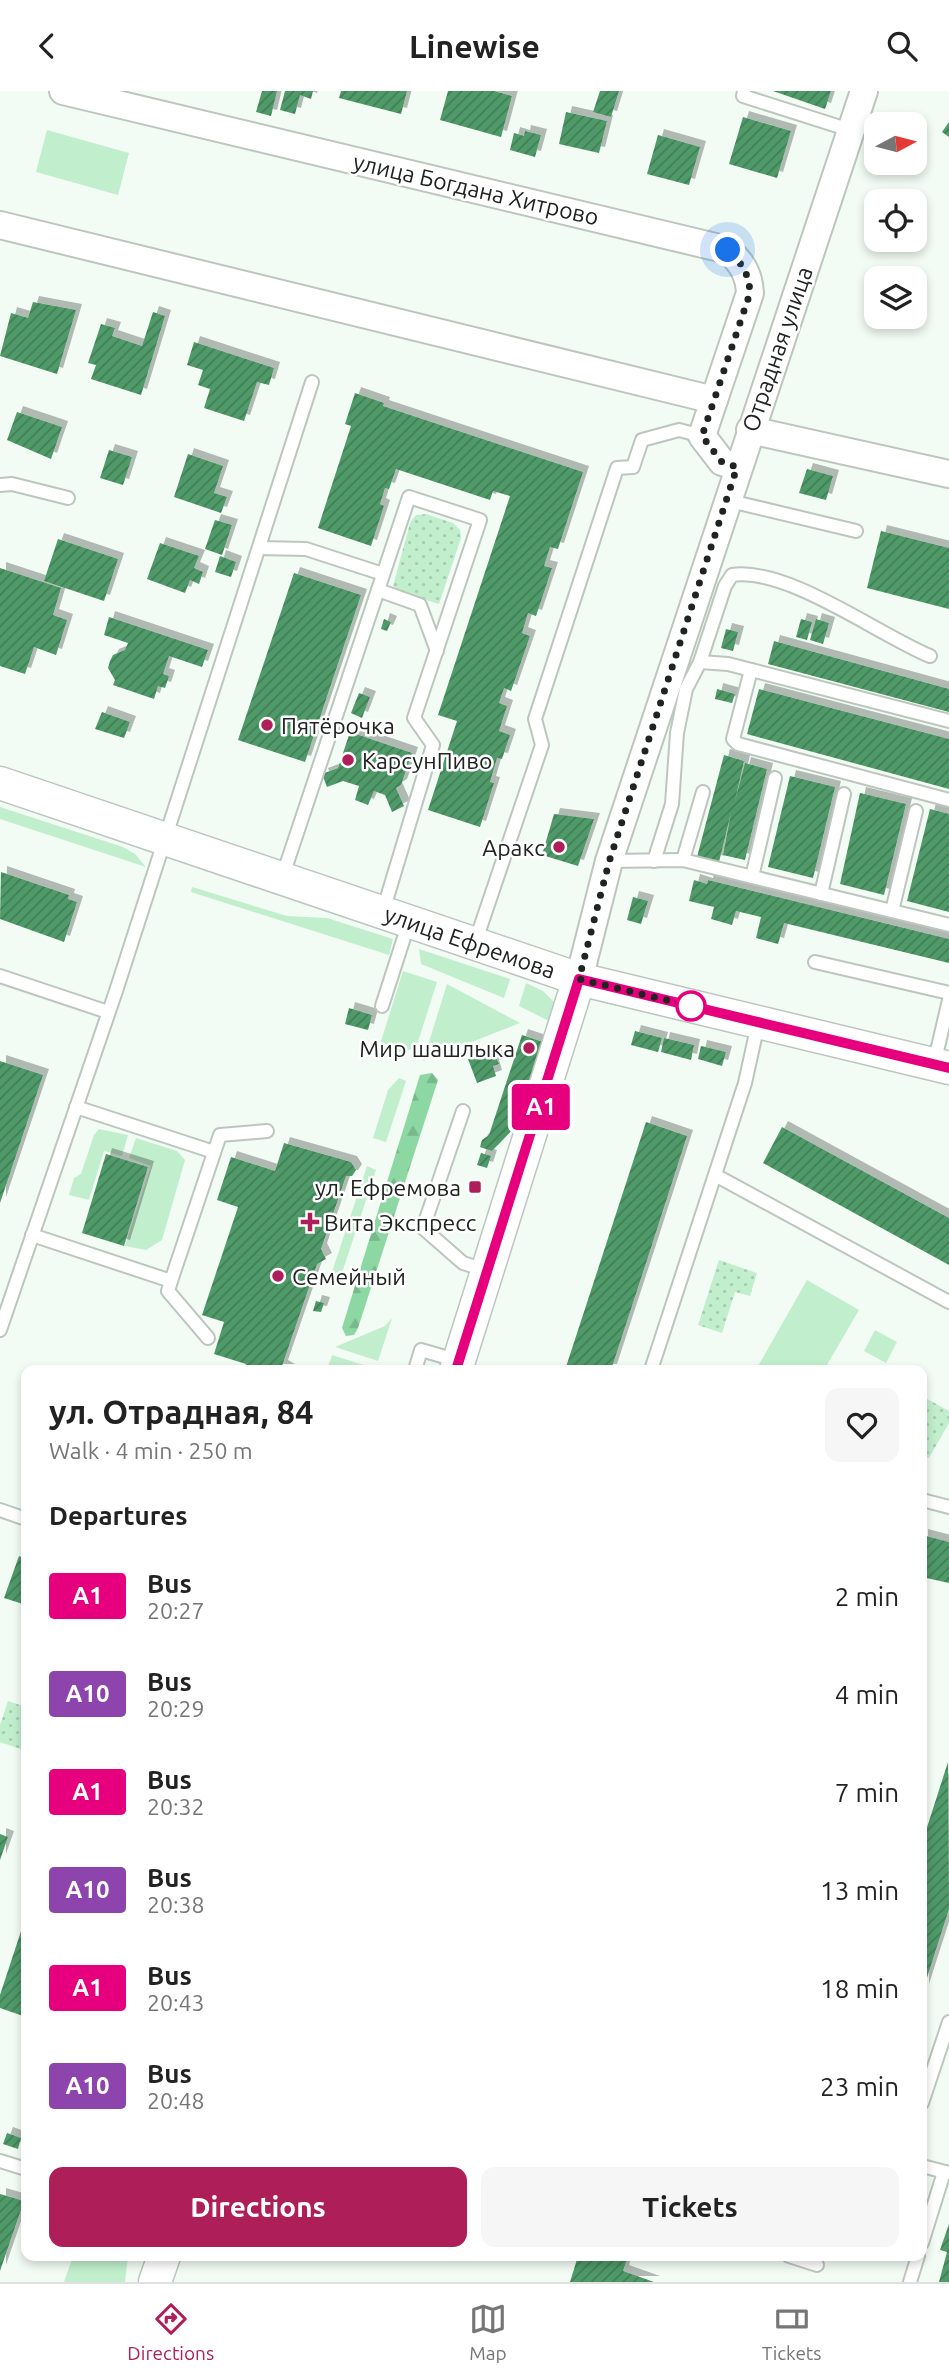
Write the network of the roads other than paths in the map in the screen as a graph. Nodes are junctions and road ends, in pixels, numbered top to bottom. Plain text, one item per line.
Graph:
1 (63, 91) edge
2 (744, 91) edge
3 (863, 91) edge
4 (850, 130) junction
5 (0, 225) edge
6 (312, 382) dead end
7 (714, 400) junction
8 (750, 430) junction
9 (702, 436) junction
10 (737, 467) junction
11 (949, 474) edge
12 (0, 485) edge
13 (68, 498) dead end
14 (726, 500) junction
15 (856, 531) dead end
16 (259, 548) junction
17 (383, 574) junction
18 (378, 590) junction
19 (437, 651) junction
20 (930, 656) dead end
21 (700, 662) junction
22 (751, 670) junction
23 (949, 721) edge
24 (775, 778) dead end
25 (0, 783) edge
26 (703, 792) dead end
27 (844, 794) dead end
28 (949, 800) edge
29 (916, 811) dead end
30 (165, 839) junction
31 (683, 860) junction
32 (654, 861) junction
33 (609, 862) junction
34 (752, 877) junction
35 (282, 879) junction
36 (821, 894) junction
37 (892, 911) junction
38 (396, 917) junction
39 (949, 925) edge
40 (475, 944) junction
41 (816, 962) dead end
42 (0, 976) edge
43 (579, 979) junction
44 (949, 993) edge
45 (949, 1000) edge
46 (382, 1006) dead end
47 (108, 1013) junction
48 (758, 1024) junction
49 (941, 1066) edge
50 (76, 1107) junction
51 (463, 1111) dead end
52 (267, 1131) dead end
53 (214, 1152) junction
54 (715, 1175) junction
55 (32, 1234) junction
56 (488, 1271) junction
57 (171, 1281) junction
58 (949, 1302) edge
59 (0, 1330) edge
60 (208, 1338) dead end
61 (416, 1365) edge
62 (456, 1365) edge
63 (458, 1365) edge
64 (653, 1365) edge
65 (927, 1501) edge
66 (949, 1507) edge
67 (0, 1510) edge
68 (21, 1517) edge
69 (949, 2022) edge
70 (927, 2088) edge
71 (0, 2161) edge
72 (21, 2167) edge
73 (927, 2167) edge
74 (947, 2173) edge
75 (927, 2229) edge
76 (162, 2261) edge
77 (805, 2261) edge
78 (916, 2261) edge
79 (817, 2265) dead end
80 (155, 2282) edge
81 (910, 2282) edge

1 - 7 street, улица Богдана Хитрово
2 - 4 lane
3 - 4 street, Отрадная улица
4 - 8 street, Отрадная улица
5 - 7 street
6 - 16 lane
7 - 9 street, улица Богдана Хитрово
8 - 10 street, Отрадная улица
8 - 11 street
9 - 10 street
9 - 40 lane
10 - 14 street, Отрадная улица
12 - 13 lane
14 - 15 lane
14 - 33 street, Отрадная улица
16 - 17 lane
16 - 30 lane
17 - 18 lane
17 - 19 lane
18 - 19 lane
18 - 35 lane
19 - 38 lane
20 - 21 lane
21 - 22 lane
21 - 32 lane
22 - 23 lane
22 - 28 lane
24 - 34 lane
25 - 30 street, улица Ефремова
26 - 31 lane
27 - 36 lane
29 - 37 lane
30 - 35 street, улица Ефремова
30 - 47 lane
31 - 32 lane
31 - 34 lane
32 - 33 lane
33 - 43 street, Отрадная улица
34 - 36 lane
35 - 38 street, улица Ефремова
36 - 37 lane
37 - 39 lane
38 - 40 street, улица Ефремова
38 - 46 lane
40 - 43 street, улица Ефремова
41 - 44 lane
42 - 47 lane
43 - 48 street, улица Ефремова
43 - 56 street, Отрадная улица
45 - 49 lane
47 - 50 lane
48 - 49 street, улица Ефремова
48 - 54 lane
50 - 53 lane
50 - 55 lane
51 - 56 lane
52 - 53 lane
53 - 57 lane
54 - 58 lane
54 - 64 lane
55 - 57 lane
55 - 59 lane
56 - 63 street, Отрадная улица
57 - 60 lane
61 - 62 lane
65 - 66 lane
67 - 68 lane
69 - 70 lane
71 - 72 lane
73 - 74 lane
74 - 75 lane
76 - 80 street
77 - 79 lane
78 - 81 lane

